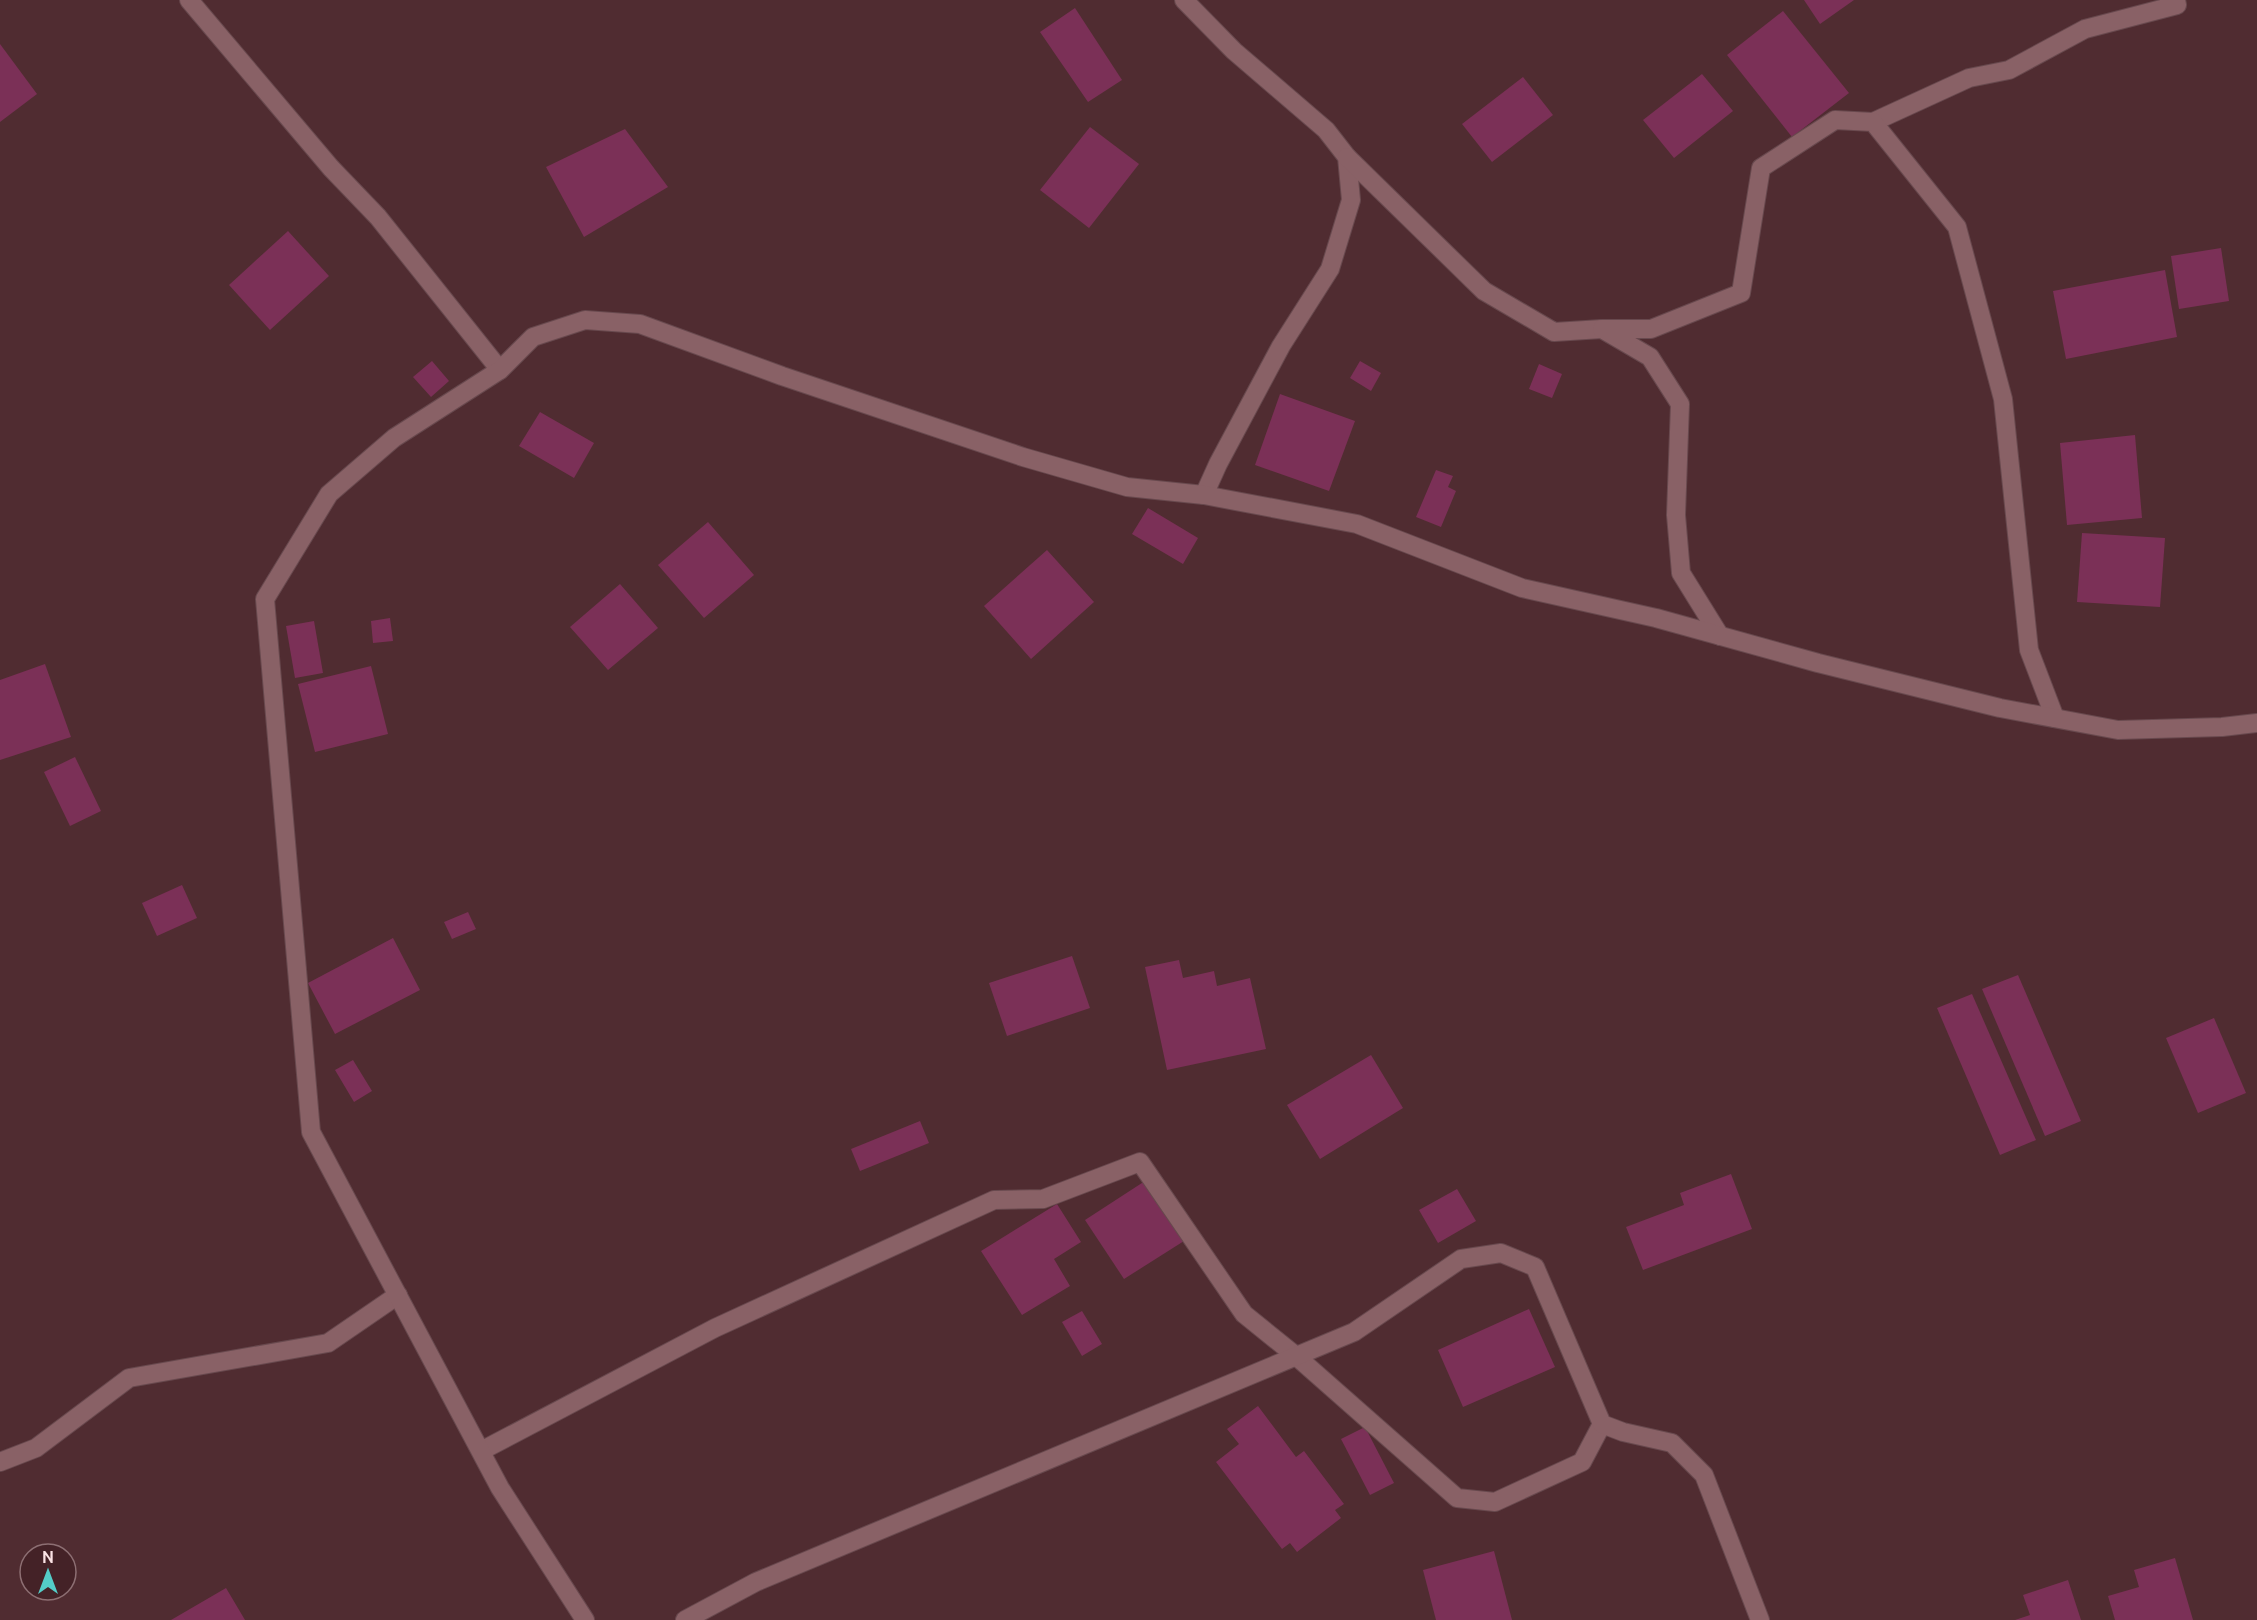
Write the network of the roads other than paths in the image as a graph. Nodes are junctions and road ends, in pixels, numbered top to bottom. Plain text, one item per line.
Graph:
1 (189, 0) edge
2 (1184, 0) edge
3 (2176, 0) edge
4 (1873, 122) junction
5 (1347, 157) junction
6 (1602, 329) junction
7 (500, 370) junction
8 (1204, 495) junction
9 (1720, 636) junction
10 (2055, 718) junction
11 (2257, 723) edge
12 (398, 1295) junction
13 (1296, 1356) junction
14 (1602, 1424) junction
15 (481, 1451) junction
16 (0, 1462) edge
17 (585, 1620) edge
18 (685, 1620) edge
19 (1760, 1620) edge

1 - 7 street
2 - 5 street
3 - 4 street
4 - 6 street
4 - 10 street
5 - 6 street
5 - 8 street
6 - 9 street
7 - 8 street
7 - 12 street
8 - 9 street
9 - 10 street
10 - 11 street
12 - 15 street
12 - 16 street
13 - 14 street
13 - 14 street
13 - 15 street
13 - 18 street
14 - 19 street
15 - 17 street

